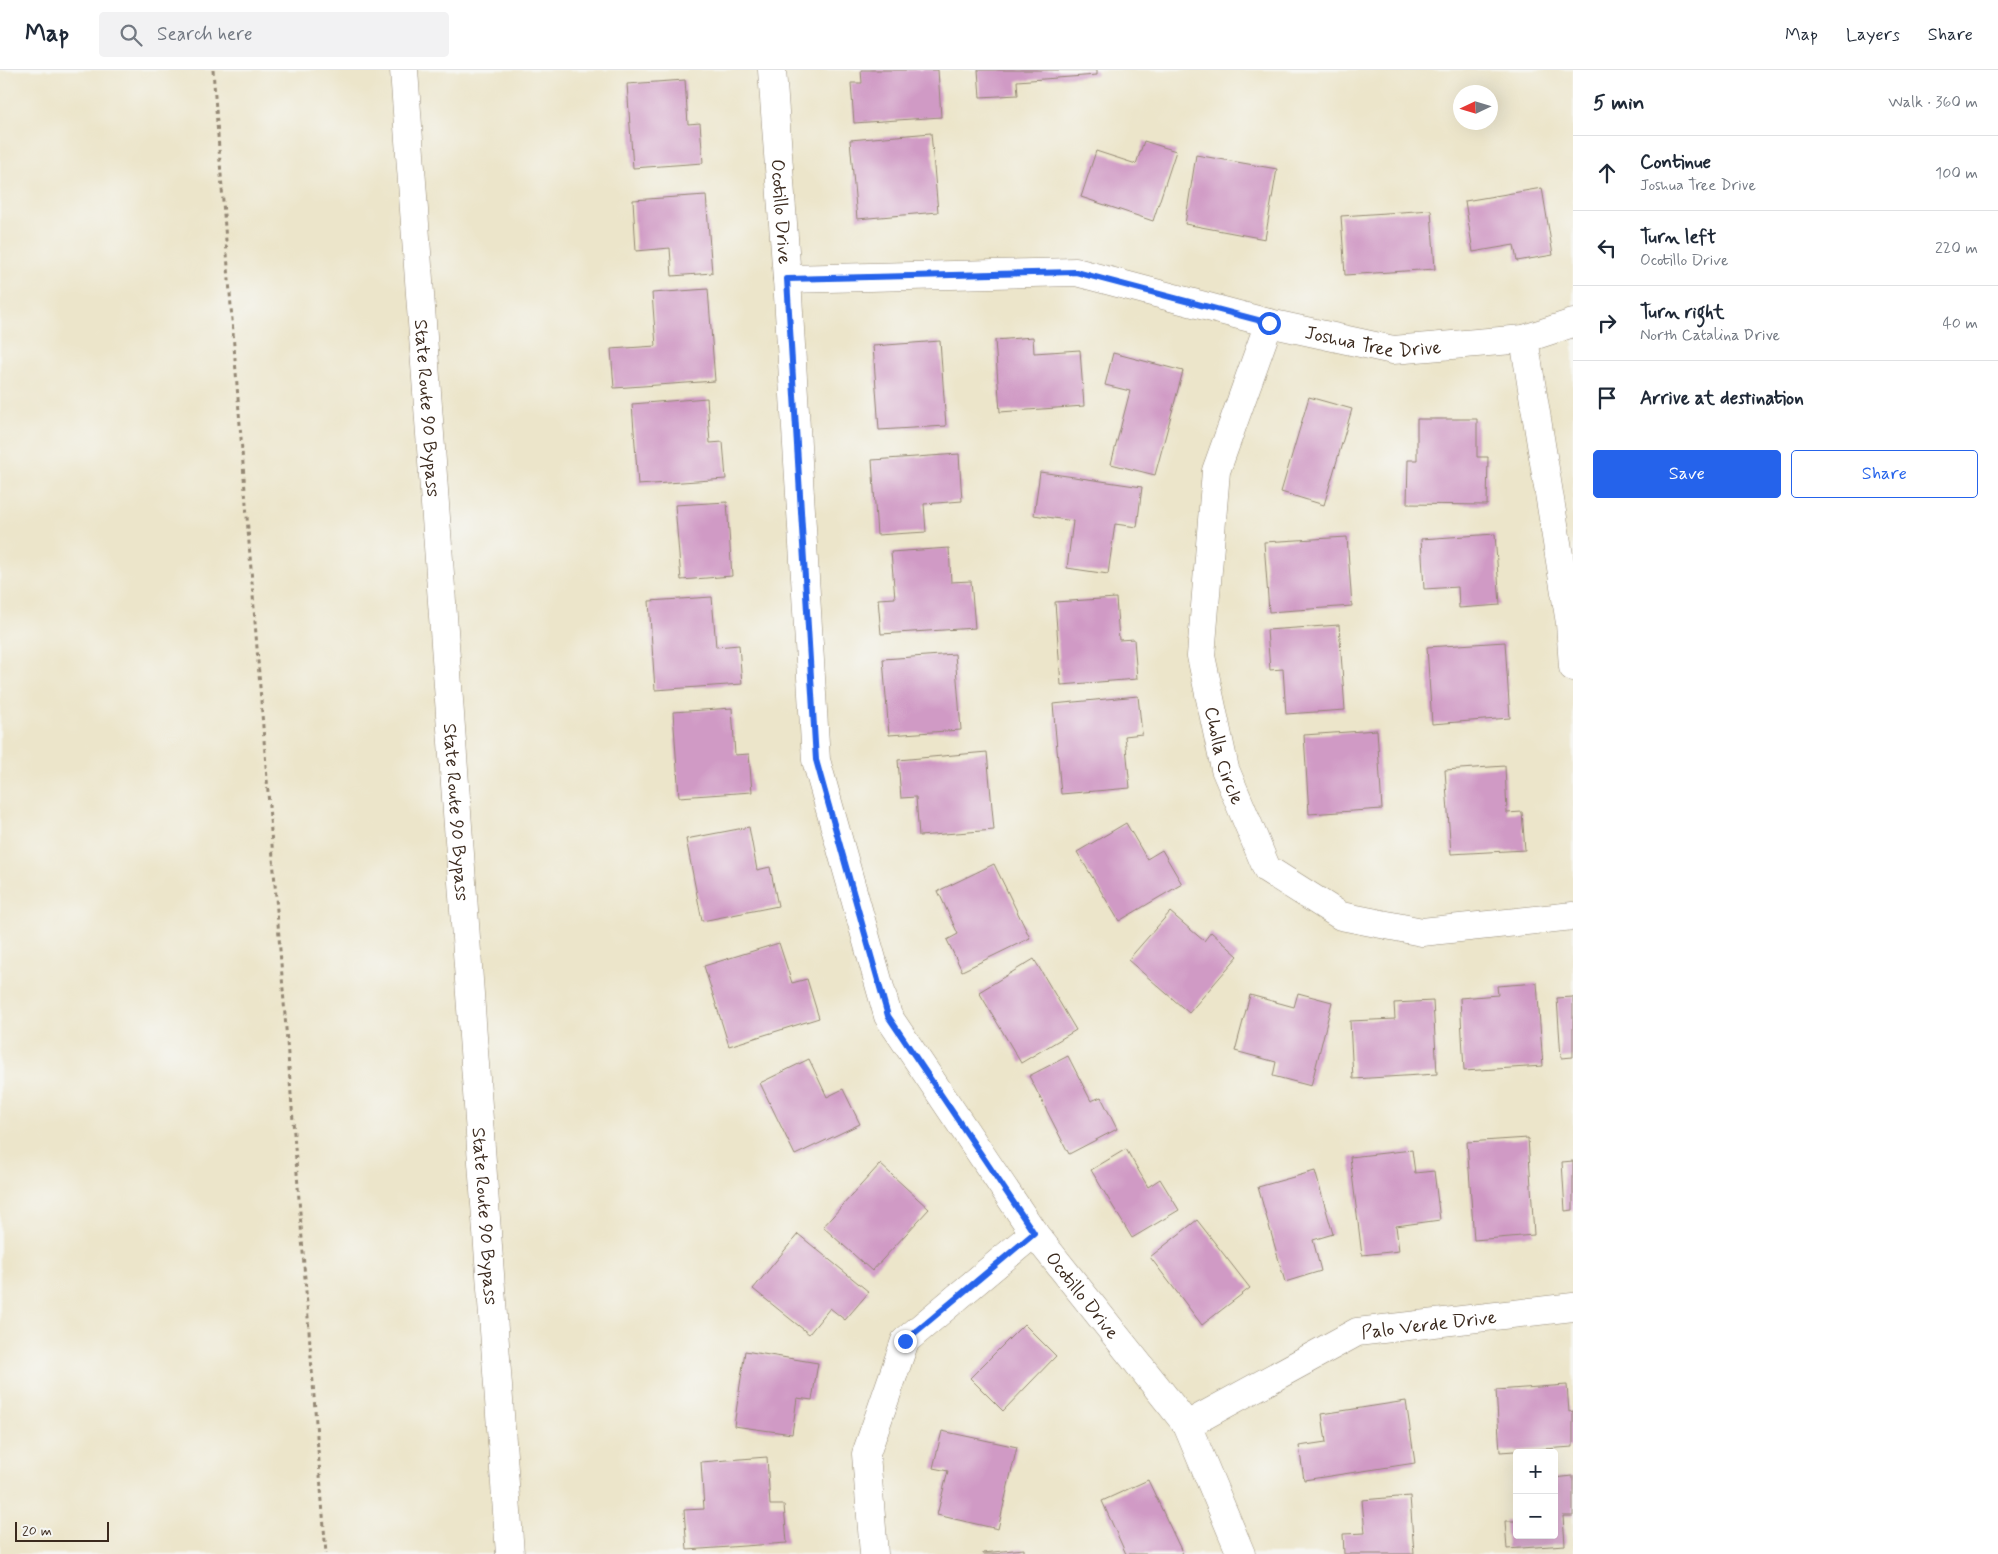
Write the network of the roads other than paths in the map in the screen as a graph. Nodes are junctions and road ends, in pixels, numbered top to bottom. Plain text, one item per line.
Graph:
1 (404, 70) edge
2 (772, 70) edge
3 (787, 279) junction
4 (1269, 323) junction
5 (1573, 323) edge
6 (1524, 340) junction
7 (1573, 667) edge
8 (1573, 916) edge
9 (1034, 1233) junction
10 (1573, 1307) edge
11 (1187, 1425) junction
12 (510, 1554) edge
13 (874, 1554) edge
14 (1241, 1554) edge

1 - 12 main road, State Route 90 Bypass
2 - 3 main road, Ocotillo Drive
3 - 4 main road, Joshua Tree Drive
3 - 9 main road, Ocotillo Drive
4 - 6 main road, Joshua Tree Drive
4 - 8 main road, Cholla Circle
5 - 6 main road, Joshua Tree Drive
6 - 7 main road
9 - 11 main road, Ocotillo Drive
9 - 13 main road
10 - 11 main road, Palo Verde Drive
11 - 14 main road, Ocotillo Drive

